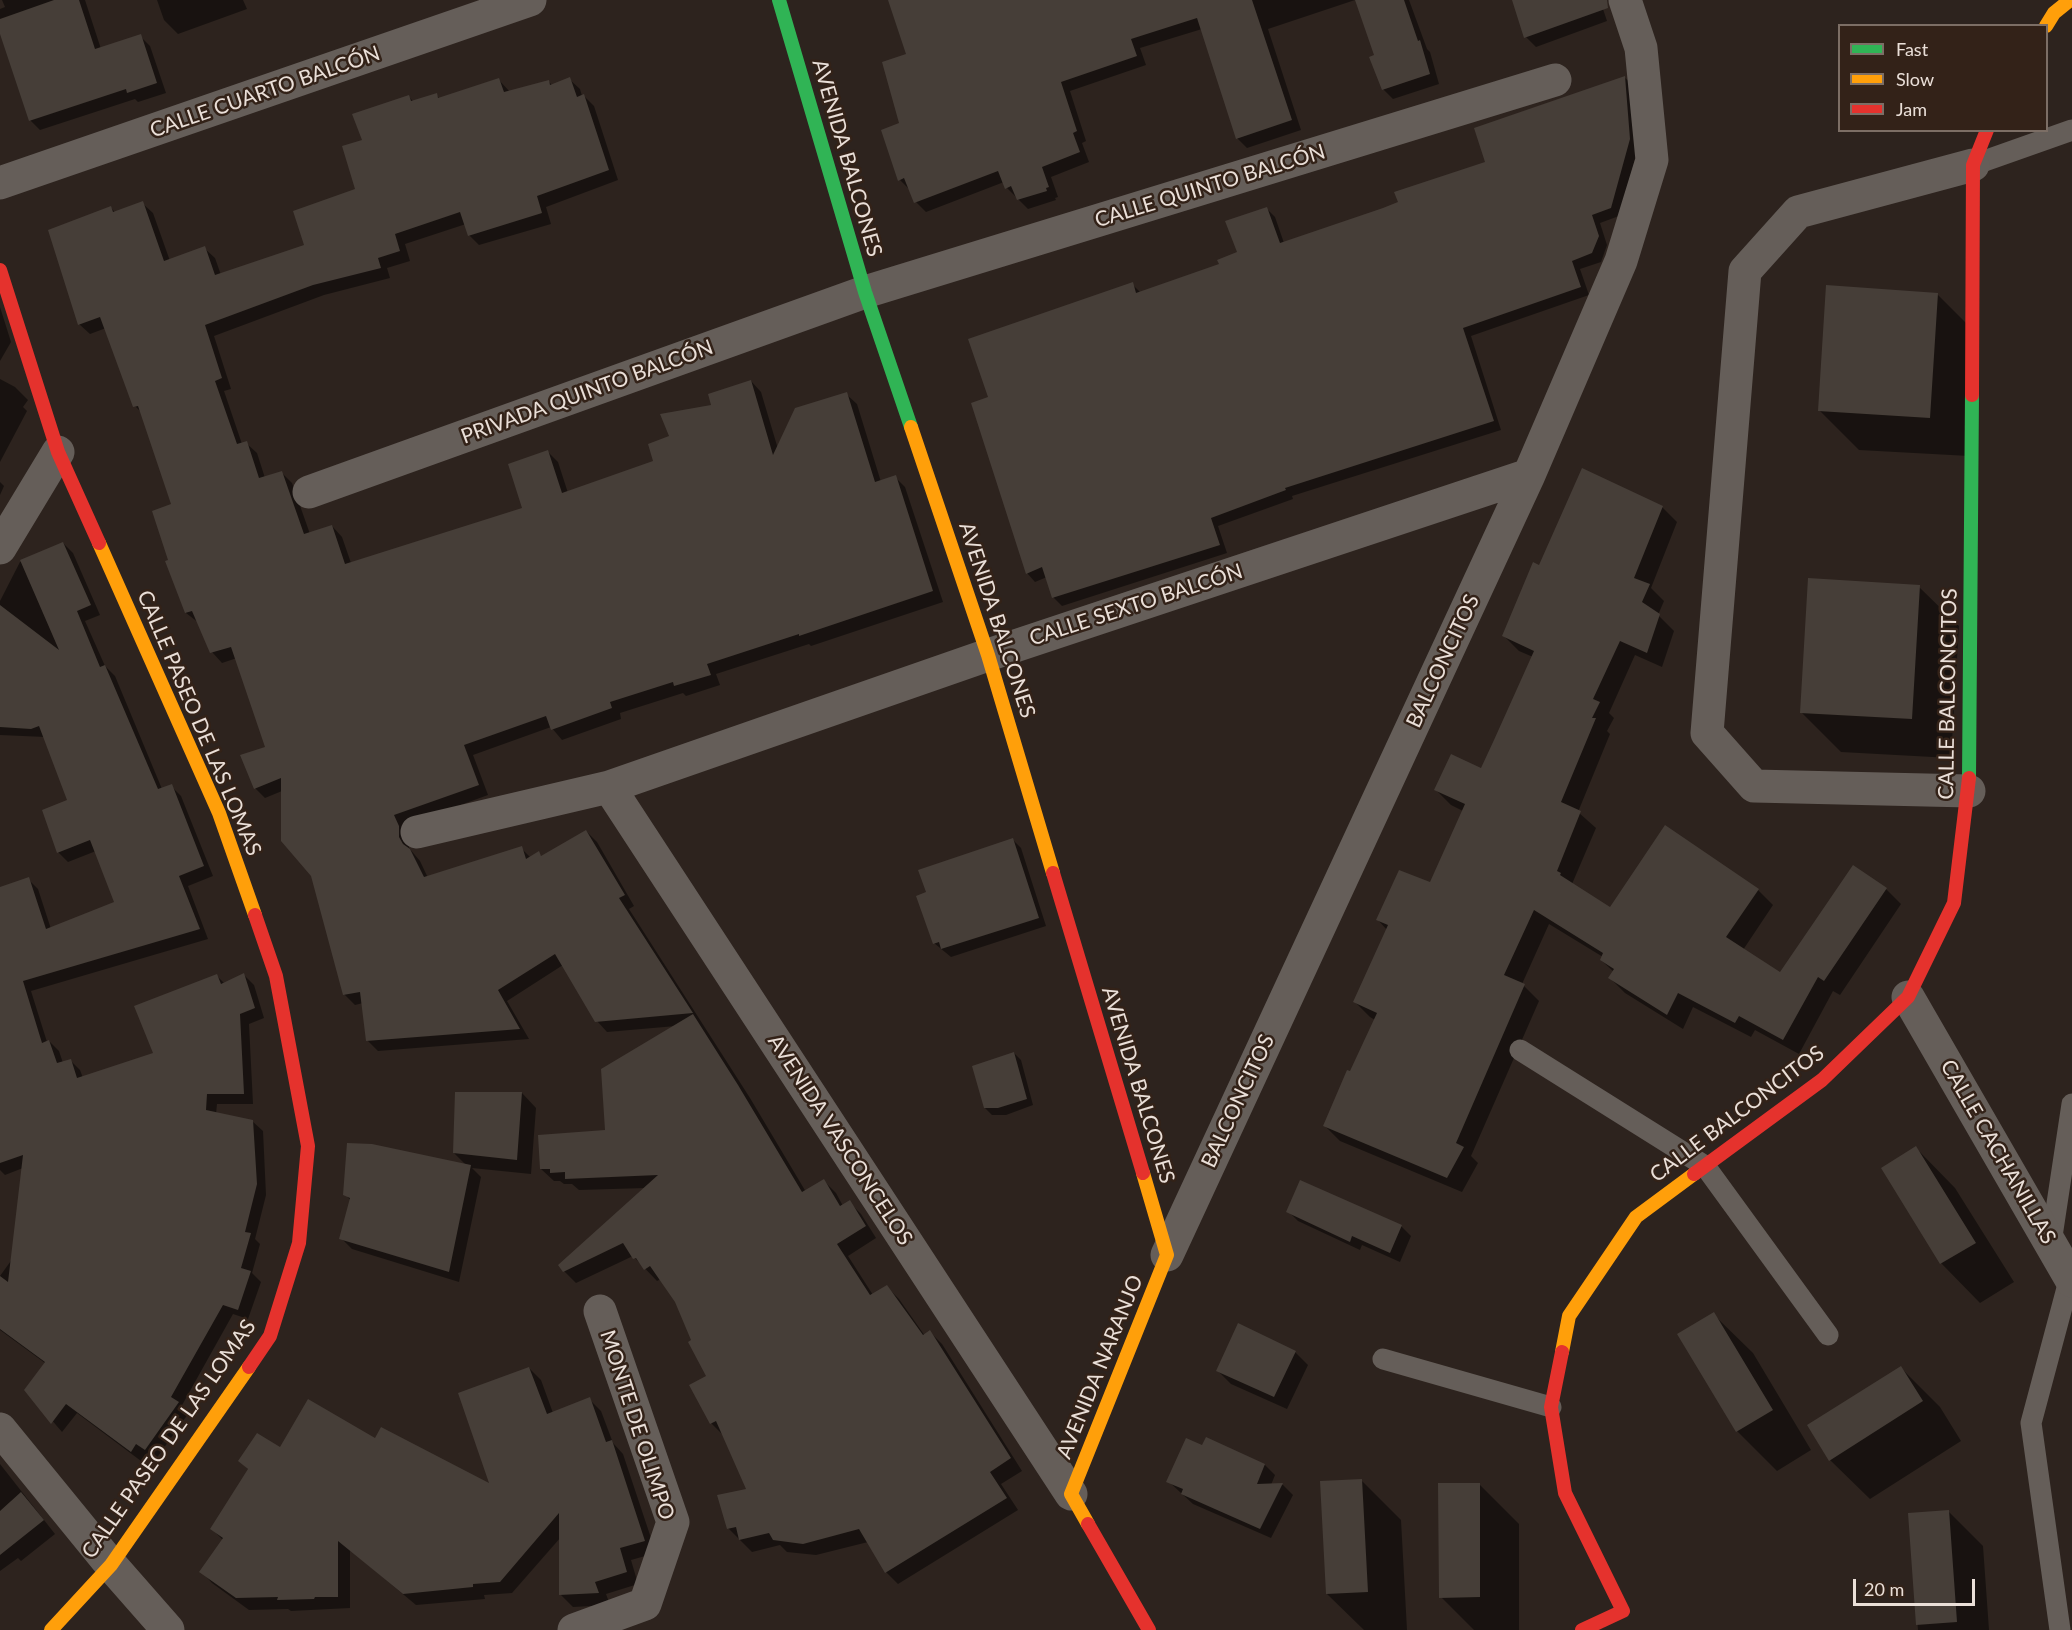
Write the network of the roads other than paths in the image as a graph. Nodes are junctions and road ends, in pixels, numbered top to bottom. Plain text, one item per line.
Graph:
1 (530, 0) edge
2 (779, 0) edge
3 (1625, 0) edge
4 (2070, 0) edge
5 (2047, 24) edge
6 (1555, 80) dead end
7 (2072, 130) edge
8 (1986, 132) edge
9 (1973, 165) junction
10 (0, 183) edge
11 (0, 270) edge
12 (865, 292) junction
13 (58, 452) junction
14 (1529, 475) junction
15 (309, 492) dead end
16 (0, 548) edge
17 (988, 655) junction
18 (609, 787) junction
19 (1969, 791) junction
20 (417, 832) dead end
21 (1908, 997) junction
22 (1520, 1050) dead end
23 (2072, 1104) edge
24 (1705, 1166) junction
25 (2051, 1243) junction
26 (1167, 1255) junction
27 (2071, 1279) edge
28 (600, 1311) dead end
29 (1828, 1335) dead end
30 (1383, 1359) dead end
31 (1551, 1407) junction
32 (0, 1429) edge
33 (1071, 1494) junction
34 (111, 1565) junction
35 (1628, 1621) edge
36 (51, 1630) edge
37 (168, 1630) edge
38 (574, 1630) edge
39 (1149, 1630) edge
40 (1582, 1630) edge
41 (2060, 1630) edge

1 - 10 street, CALLE CUARTO BALCÓN
2 - 12 street, AVENIDA BALCONES
3 - 14 street, BALCONCITOS
4 - 5 street
6 - 12 street, CALLE QUINTO BALCÓN
7 - 9 lane
8 - 9 street, CALLE BALCONCITOS
9 - 19 street, CALLE BALCONCITOS
9 - 19 street
11 - 13 street, CALLE PASEO DE LAS LOMAS
12 - 15 street, PRIVADA QUINTO BALCÓN
12 - 17 street, AVENIDA BALCONES
13 - 16 street
13 - 34 street, CALLE PASEO DE LAS LOMAS
14 - 17 street, CALLE SEXTO BALCÓN
14 - 26 street, BALCONCITOS
17 - 18 street, CALLE SEXTO BALCÓN
17 - 26 street, AVENIDA BALCONES
18 - 20 street, CALLE SEXTO BALCÓN
18 - 33 street, AVENIDA VASCONCELOS
19 - 21 street, CALLE BALCONCITOS
21 - 24 street, CALLE BALCONCITOS
21 - 25 street, CALLE CACHANILLAS
22 - 24 lane
23 - 25 lane
24 - 29 lane
24 - 31 street, CALLE BALCONCITOS
25 - 27 street, CALLE CACHANILLAS
26 - 33 street, AVENIDA NARANJO
27 - 41 lane, CALLE CACHANILLAS
28 - 38 street, MONTE DE OLIMPO
30 - 31 lane
31 - 35 street, CALLE BALCONCITOS
32 - 34 street
33 - 39 street
34 - 36 street, CALLE PASEO DE LAS LOMAS
34 - 37 street
35 - 40 street, CALLE BALCONCITOS

